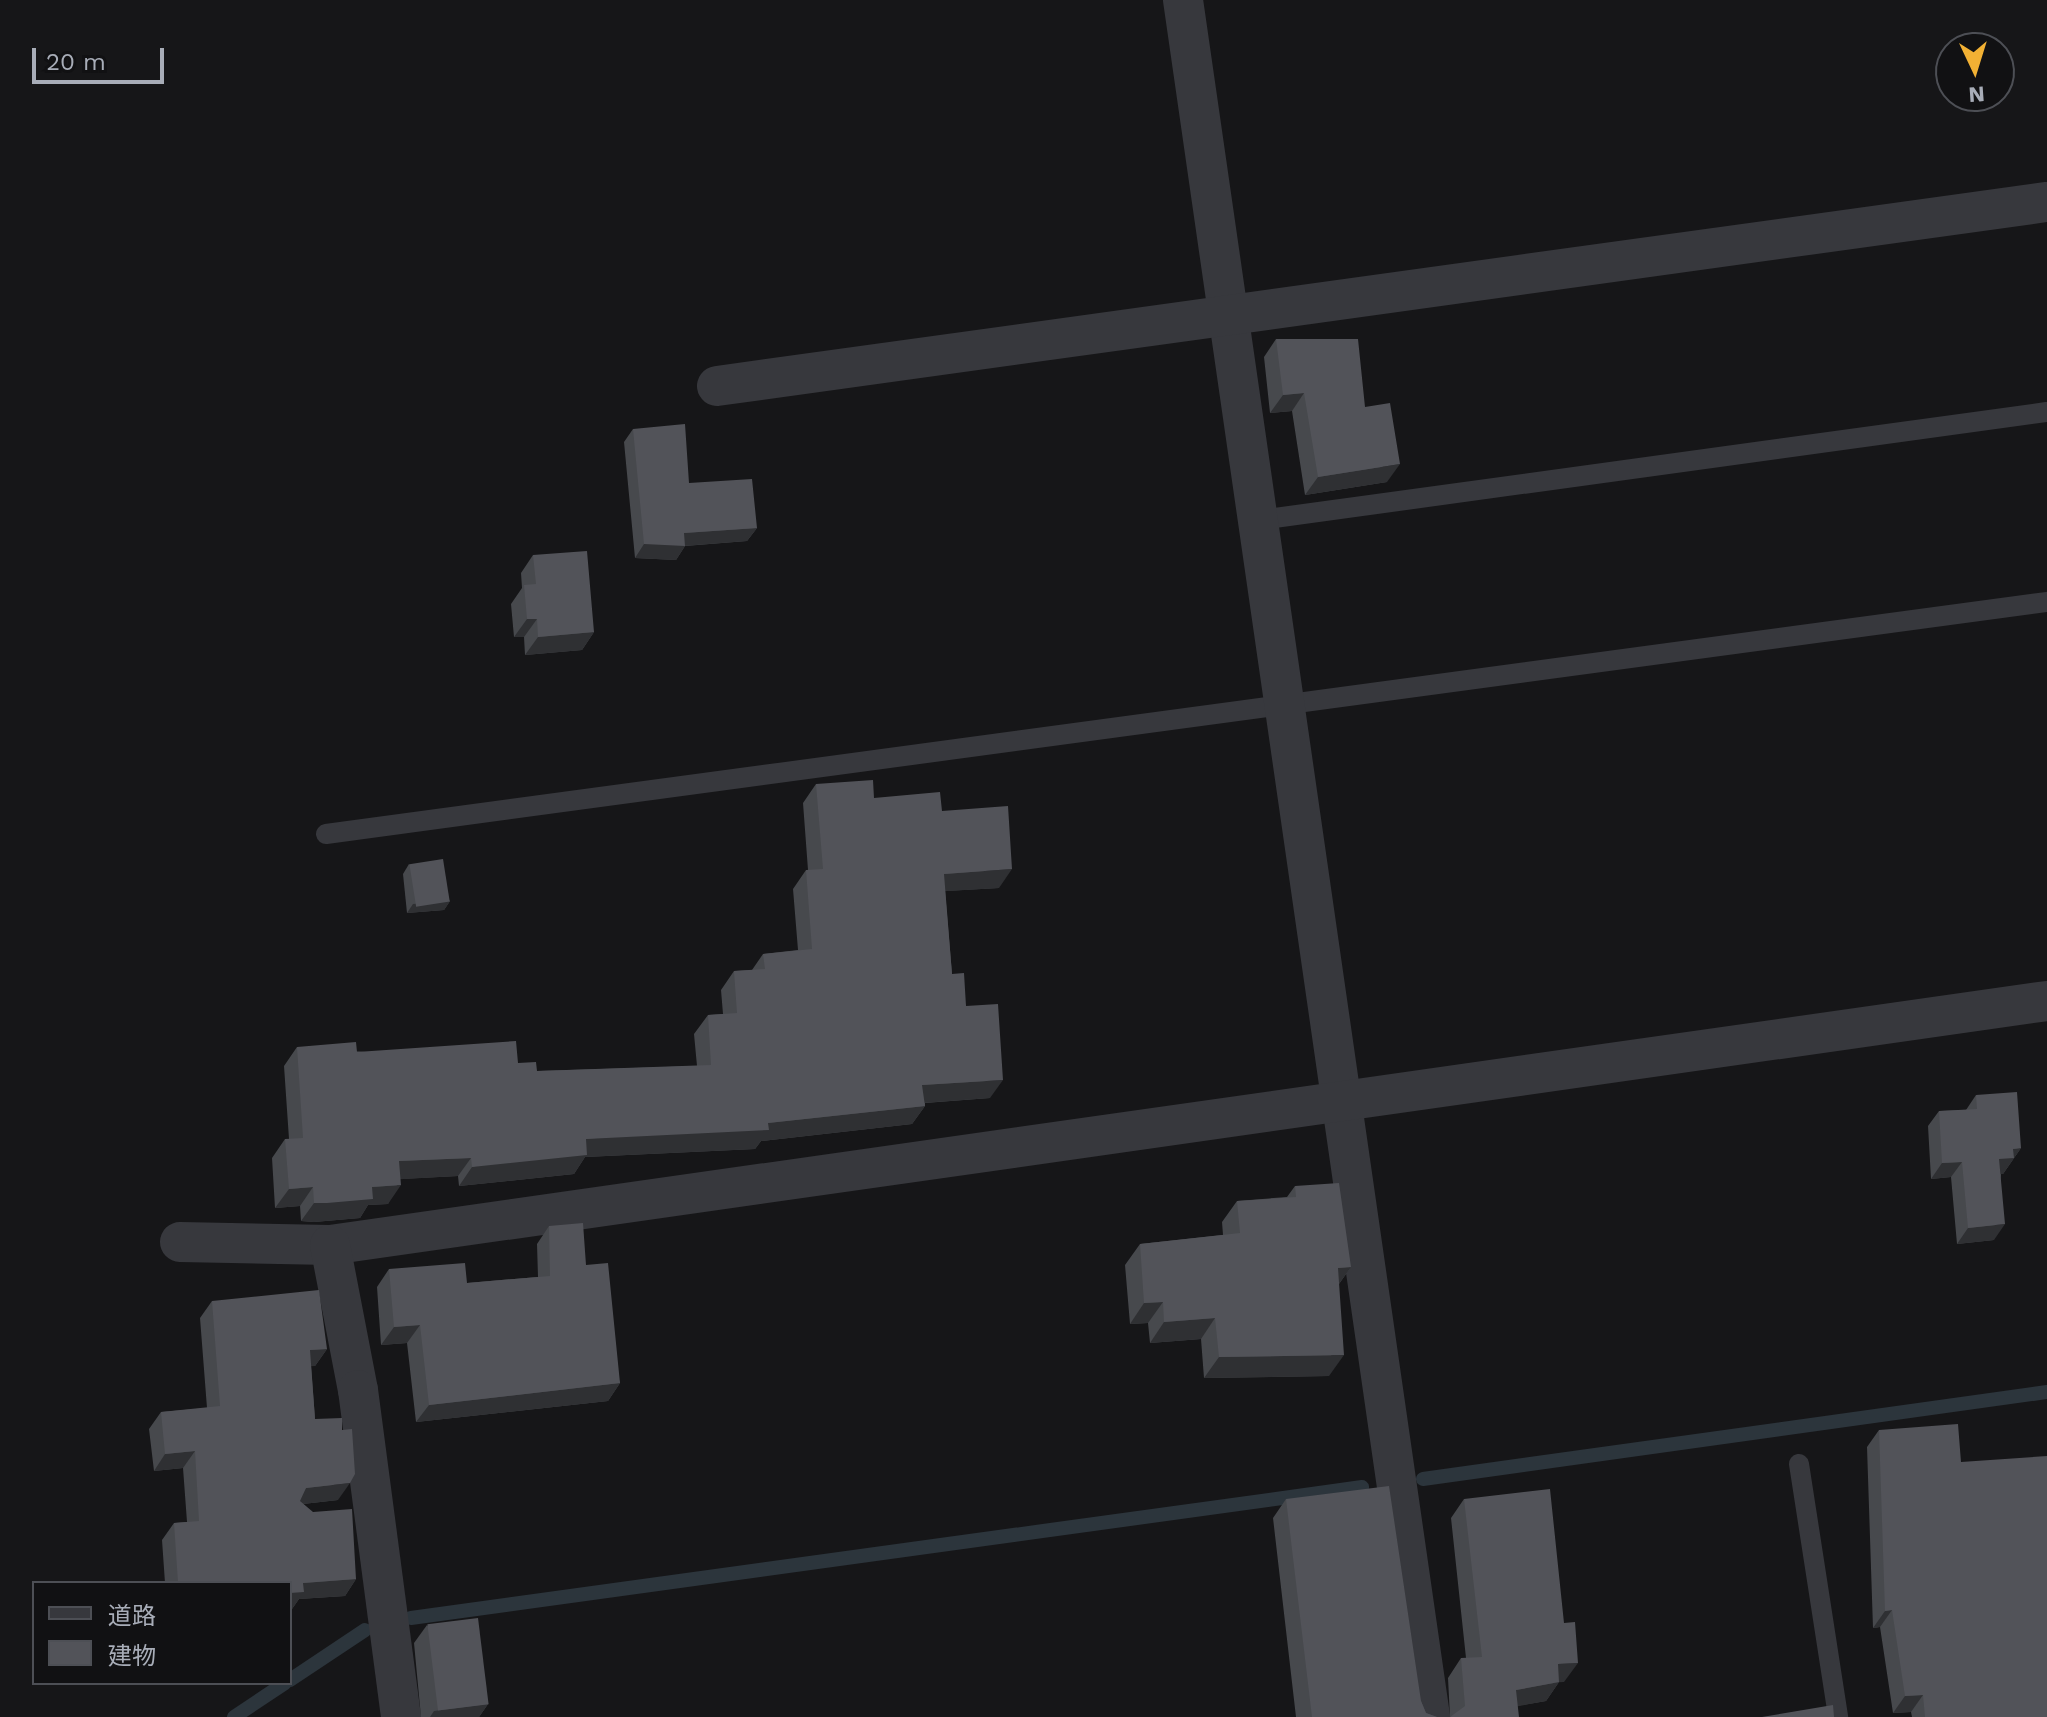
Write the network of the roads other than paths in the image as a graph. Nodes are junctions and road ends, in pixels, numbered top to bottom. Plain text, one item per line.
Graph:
1 (1183, 0) edge
2 (2047, 202) edge
3 (1227, 315) junction
4 (717, 386) dead end
5 (2047, 412) edge
6 (1253, 521) junction
7 (2047, 602) edge
8 (1284, 706) junction
9 (326, 834) dead end
10 (2047, 1001) edge
11 (1345, 1096) junction
12 (180, 1242) dead end
13 (330, 1245) junction
14 (1799, 1464) dead end
15 (401, 1717) edge
16 (1430, 1717) edge
17 (1838, 1717) edge

1 - 3 street
2 - 3 street
3 - 4 street
3 - 6 street
5 - 6 lane
6 - 8 street
7 - 8 lane
8 - 9 lane
8 - 11 street
10 - 11 street
11 - 13 street
11 - 16 street
12 - 13 street
13 - 15 street
14 - 17 lane

